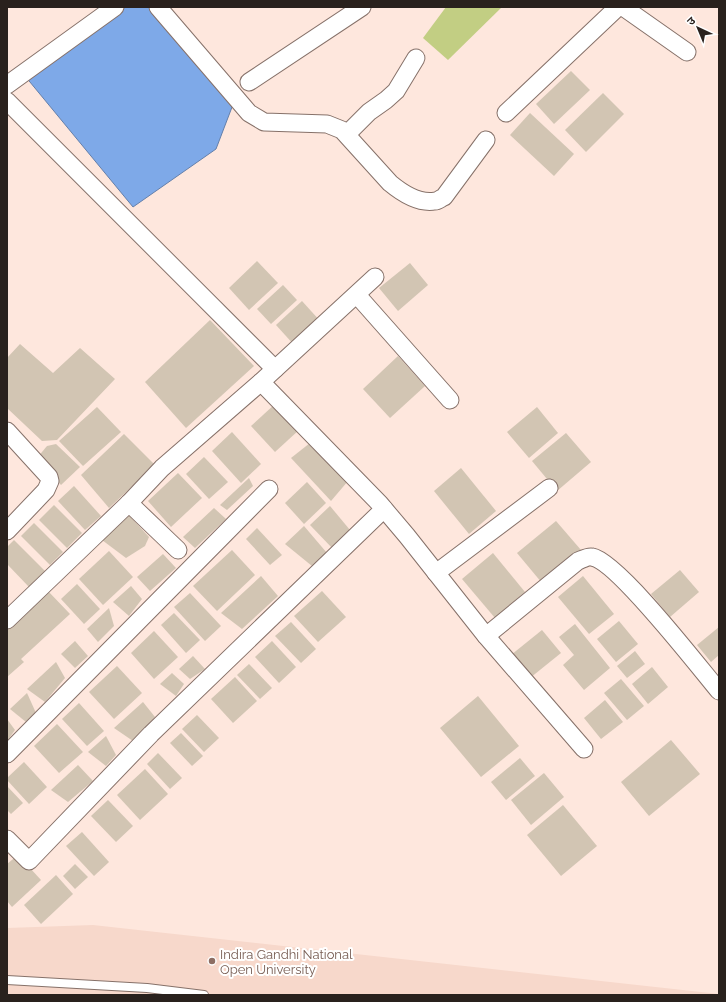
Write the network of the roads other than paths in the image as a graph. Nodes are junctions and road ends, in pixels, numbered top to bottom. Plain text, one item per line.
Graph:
1 (115, 7) edge
2 (158, 7) edge
3 (362, 7) edge
4 (618, 7) edge
5 (623, 7) edge
6 (687, 52) dead end
7 (416, 58) dead end
8 (249, 82) dead end
9 (7, 85) edge
10 (7, 101) edge
11 (506, 113) dead end
12 (347, 134) junction
13 (486, 140) dead end
14 (375, 277) dead end
15 (357, 295) junction
16 (275, 369) junction
17 (261, 382) junction
18 (450, 400) dead end
19 (7, 431) edge
20 (549, 488) dead end
21 (269, 489) dead end
22 (129, 503) junction
23 (384, 509) junction
24 (7, 531) edge
25 (178, 550) dead end
26 (436, 573) junction
27 (7, 620) edge
28 (486, 636) junction
29 (719, 691) edge
30 (584, 749) dead end
31 (7, 754) edge
32 (7, 839) edge
33 (7, 980) edge
34 (147, 988) junction
35 (154, 995) edge
36 (204, 995) edge

1 - 9 street
2 - 12 street
3 - 8 street
4 - 11 street
5 - 6 street
7 - 12 street
10 - 16 street
12 - 13 street
14 - 15 street
15 - 16 street
15 - 18 street
16 - 17 street
17 - 22 street
17 - 23 street
19 - 24 street
20 - 26 street
21 - 31 street
22 - 25 street
22 - 27 street
23 - 26 street
23 - 32 street
26 - 28 street
28 - 29 street
28 - 30 street
33 - 34 lane
34 - 35 lane
34 - 36 lane

